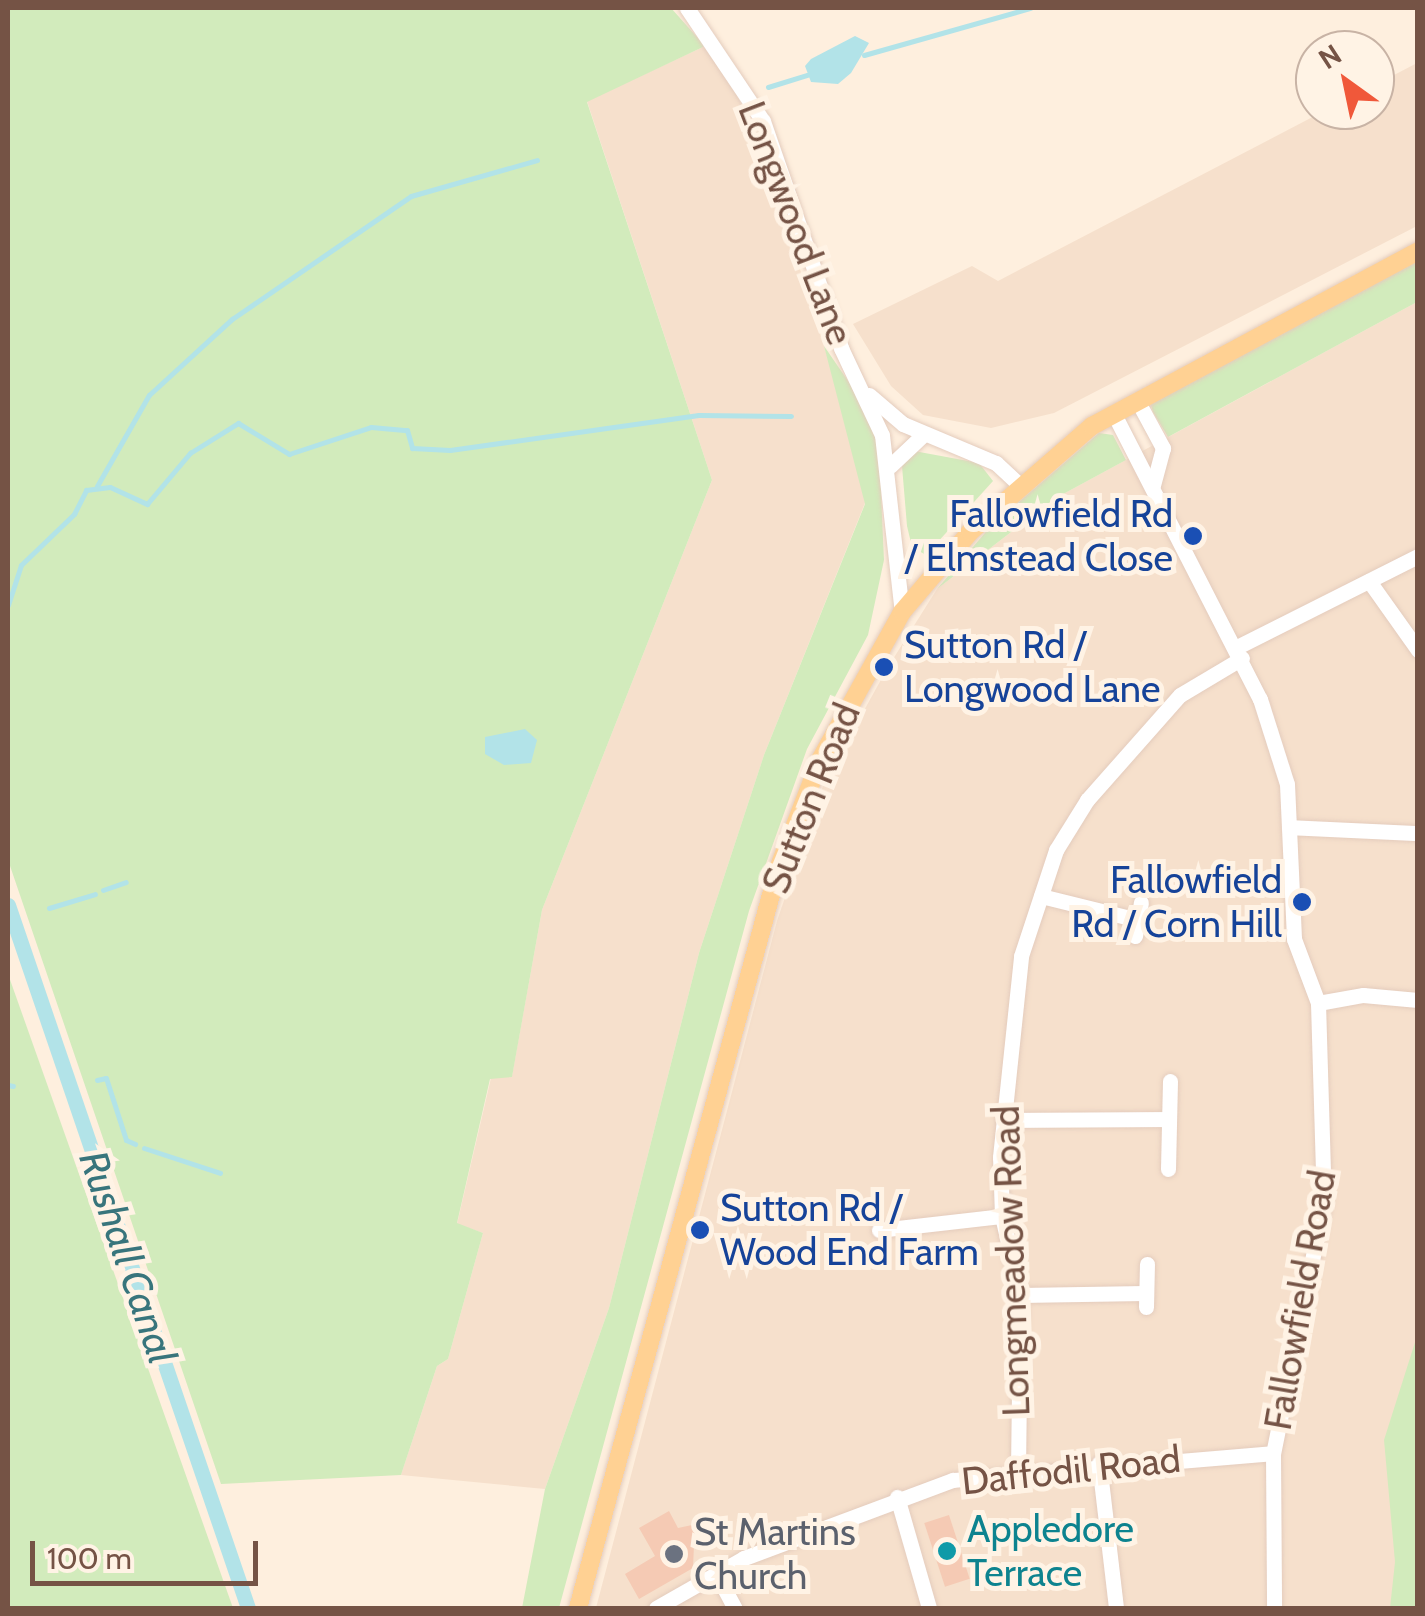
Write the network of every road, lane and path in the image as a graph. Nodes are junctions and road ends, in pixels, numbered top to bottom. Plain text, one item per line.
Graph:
1 (686, 8) edge
2 (1418, 252) edge
3 (866, 392) junction
4 (1137, 400) junction
5 (1114, 414) junction
6 (924, 434) junction
7 (890, 466) junction
8 (1020, 485) junction
9 (1153, 486) junction
10 (1418, 556) edge
11 (1369, 581) junction
12 (902, 612) junction
13 (1418, 650) edge
14 (1239, 652) junction
15 (1289, 828) junction
16 (1418, 832) edge
17 (1041, 896) junction
18 (1141, 902) dead end
19 (1418, 1000) edge
20 (1318, 1003) junction
21 (1170, 1080) dead end
22 (1168, 1119) junction
23 (1002, 1120) junction
24 (1168, 1169) dead end
25 (1002, 1216) junction
26 (874, 1231) dead end
27 (1146, 1264) dead end
28 (1020, 1295) junction
29 (1273, 1453) junction
30 (1099, 1463) junction
31 (1018, 1471) junction
32 (897, 1498) junction
33 (716, 1573) junction
34 (578, 1608) edge
35 (656, 1608) edge
36 (735, 1608) edge
37 (930, 1608) edge
38 (1116, 1608) edge
39 (1274, 1608) edge

1 - 3 street, Longwood Lane
2 - 4 main road, Sutton Road
3 - 6 street, Longwood Lane
3 - 7 street, Longwood Lane
4 - 5 main road, Sutton Road
4 - 9 street
5 - 8 main road, Sutton Road
5 - 9 street, Fallowfield Road
6 - 7 street
6 - 8 street, Longwood Lane
7 - 12 street, Longwood Lane
8 - 12 main road, Sutton Road
9 - 14 street, Fallowfield Road
10 - 11 street, Longmeadow Road
11 - 13 street
11 - 14 street, Longmeadow Road
12 - 34 main road, Sutton Road
14 - 15 street, Fallowfield Road
14 - 17 street, Longmeadow Road
15 - 16 street
15 - 20 street, Fallowfield Road
17 - 18 street
17 - 23 street, Longmeadow Road
19 - 20 street
20 - 29 street, Fallowfield Road
21 - 22 street
22 - 23 street
22 - 24 street
23 - 25 street, Longmeadow Road
25 - 26 street
25 - 28 street, Longmeadow Road
27 - 28 street
28 - 31 street, Longmeadow Road
29 - 30 street, Daffodil Road
29 - 39 street, Fallowfield Road
30 - 31 street, Daffodil Road
30 - 38 street
31 - 32 street, Daffodil Road
32 - 33 street, Daffodil Road
32 - 37 street
33 - 35 street, Daffodil Road
33 - 36 street

